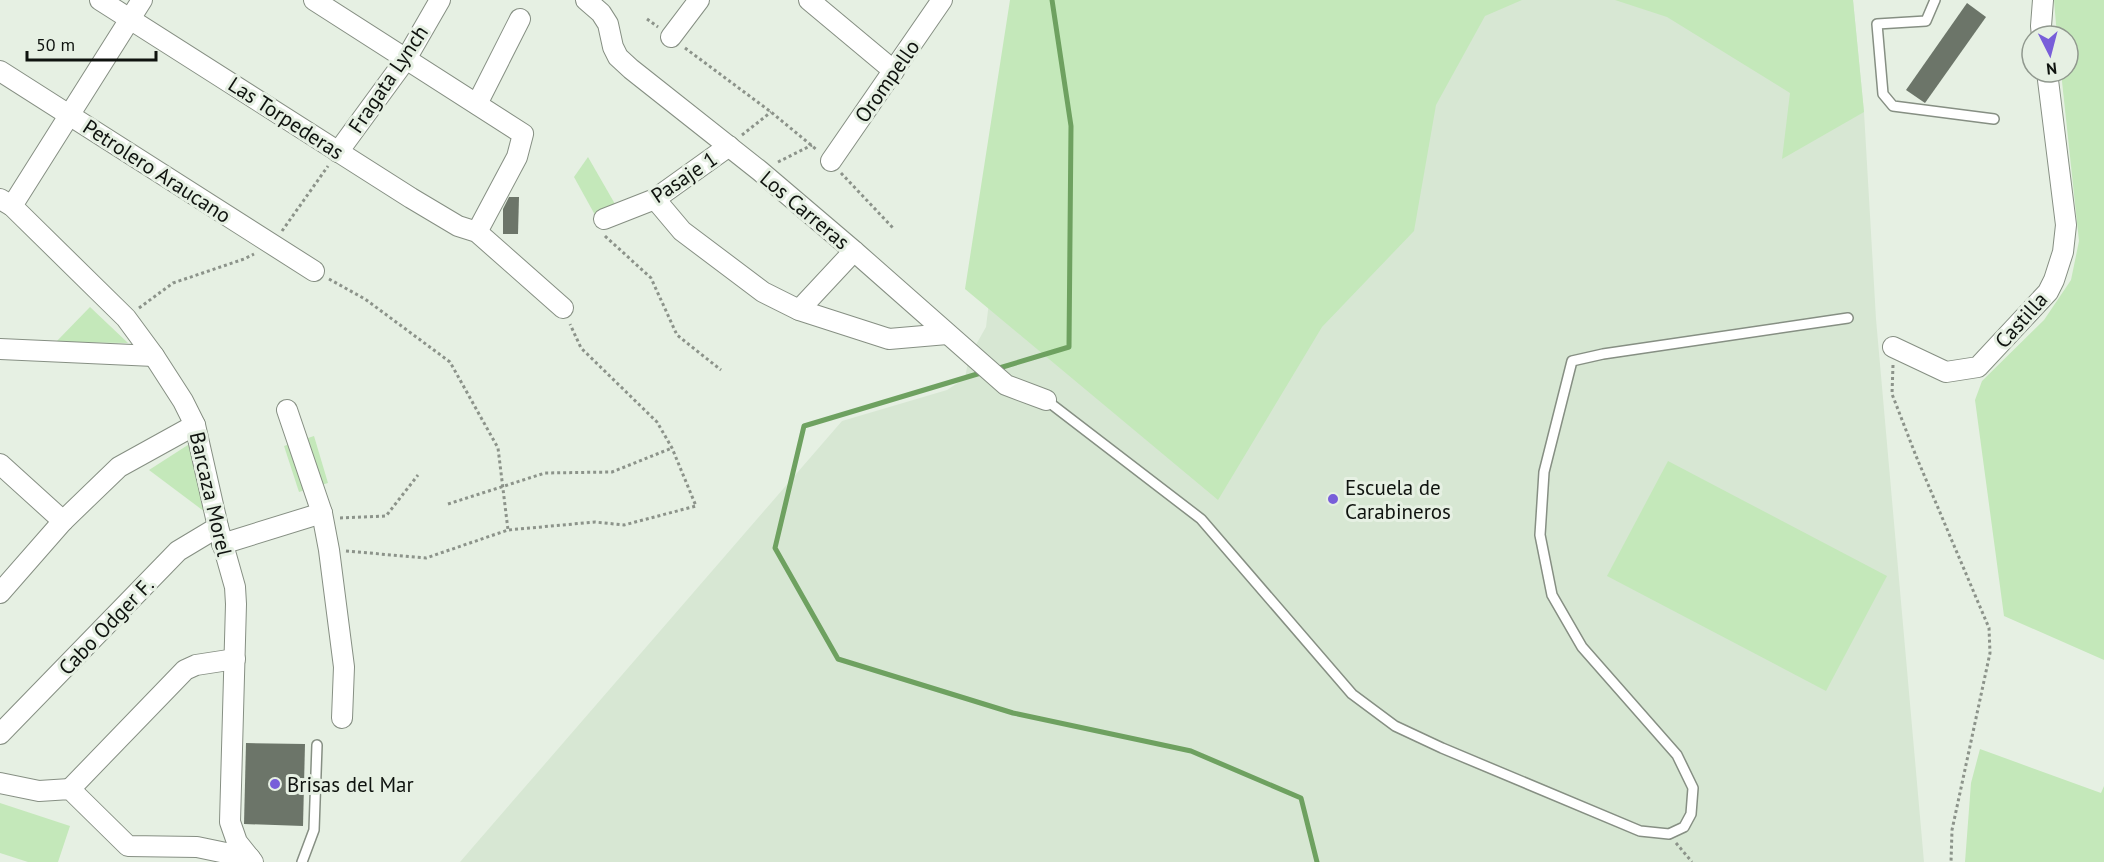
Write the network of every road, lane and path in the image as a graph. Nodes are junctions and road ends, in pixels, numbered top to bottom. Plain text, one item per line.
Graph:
1 (100, 0) edge
2 (142, 0) edge
3 (314, 0) edge
4 (440, 0) edge
5 (586, 0) edge
6 (699, 0) edge
7 (809, 0) edge
8 (942, 0) edge
9 (1935, 0) edge
10 (2043, 0) edge
11 (130, 19) junction
12 (520, 19) dead end
13 (647, 19) dead end
14 (2041, 24) edge
15 (670, 37) junction
16 (406, 59) junction
17 (0, 71) edge
18 (894, 71) junction
19 (2048, 84) edge
20 (477, 104) junction
21 (771, 112) junction
22 (69, 115) junction
23 (1994, 119) dead end
24 (812, 145) junction
25 (729, 146) junction
26 (338, 152) junction
27 (831, 161) junction
28 (760, 171) junction
29 (655, 199) junction
30 (6, 203) edge
31 (604, 219) joint
32 (893, 228) dead end
33 (477, 232) junction
34 (272, 244) junction
35 (854, 251) junction
36 (314, 271) joint
37 (563, 308) joint
38 (799, 310) junction
39 (126, 318) junction
40 (1848, 318) dead end
41 (947, 334) junction
42 (1893, 346) joint
43 (0, 349) edge
44 (154, 356) junction
45 (721, 370) dead end
46 (1046, 400) joint
47 (287, 410) dead end
48 (195, 425) junction
49 (672, 448) junction
50 (0, 464) edge
51 (418, 475) dead end
52 (502, 485) junction
53 (448, 504) dead end
54 (322, 516) junction
55 (63, 521) junction
56 (508, 530) junction
57 (220, 535) junction
58 (329, 550) junction
59 (0, 592) edge
60 (235, 659) junction
61 (342, 718) dead end
62 (0, 734) edge
63 (317, 745) dead end
64 (0, 783) edge
65 (70, 789) junction
66 (1669, 834) junction
67 (249, 861) edge
68 (302, 862) edge
69 (1692, 862) edge
70 (1951, 862) edge

1 - 11 street, Las Torpederas
2 - 11 street
3 - 16 street
4 - 16 street, Fragata Lynch
5 - 25 street, Los Carreras
6 - 15 street
7 - 18 street
8 - 18 street, Orompello
9 - 23 lane
10 - 14 street
11 - 22 street
11 - 26 street, Las Torpederas
12 - 20 street
13 - 15 path
15 - 21 path
16 - 20 street
16 - 26 street, Fragata Lynch
17 - 22 street, Petrolero Araucano
18 - 27 street, Orompello
19 - 42 street, Castilla
20 - 33 street
21 - 24 path
21 - 25 path
22 - 30 street
22 - 34 street, Petrolero Araucano
24 - 27 path
24 - 28 path
25 - 28 street, Los Carreras
25 - 29 street, Pasaje 1
26 - 33 street, Las Torpederas
26 - 34 path, Fragata Lynch
27 - 32 path
28 - 35 street, Los Carreras
29 - 31 street, Pasaje 1
29 - 38 street
30 - 39 street, Barcaza Morel
31 - 45 path
33 - 37 street, Las Torpederas
34 - 36 street, Petrolero Araucano
34 - 39 path
35 - 38 street
35 - 41 street, Los Carreras
36 - 52 path
37 - 49 path
38 - 41 street
39 - 44 street, Barcaza Morel
40 - 66 lane
41 - 46 street, Los Carreras
42 - 70 path
43 - 44 street
44 - 48 street, Barcaza Morel
46 - 66 lane
47 - 54 street
48 - 55 street
48 - 57 street, Barcaza Morel
49 - 52 path
49 - 56 path
50 - 55 street
51 - 54 path
52 - 53 path
52 - 56 path
54 - 57 street
54 - 58 street
55 - 59 street
56 - 58 path
57 - 60 street, Barcaza Morel
57 - 62 street, Cabo Odger F.
58 - 61 street
60 - 65 street
60 - 67 street, Barcaza Morel
63 - 68 lane
64 - 65 street
65 - 67 street
66 - 69 path

